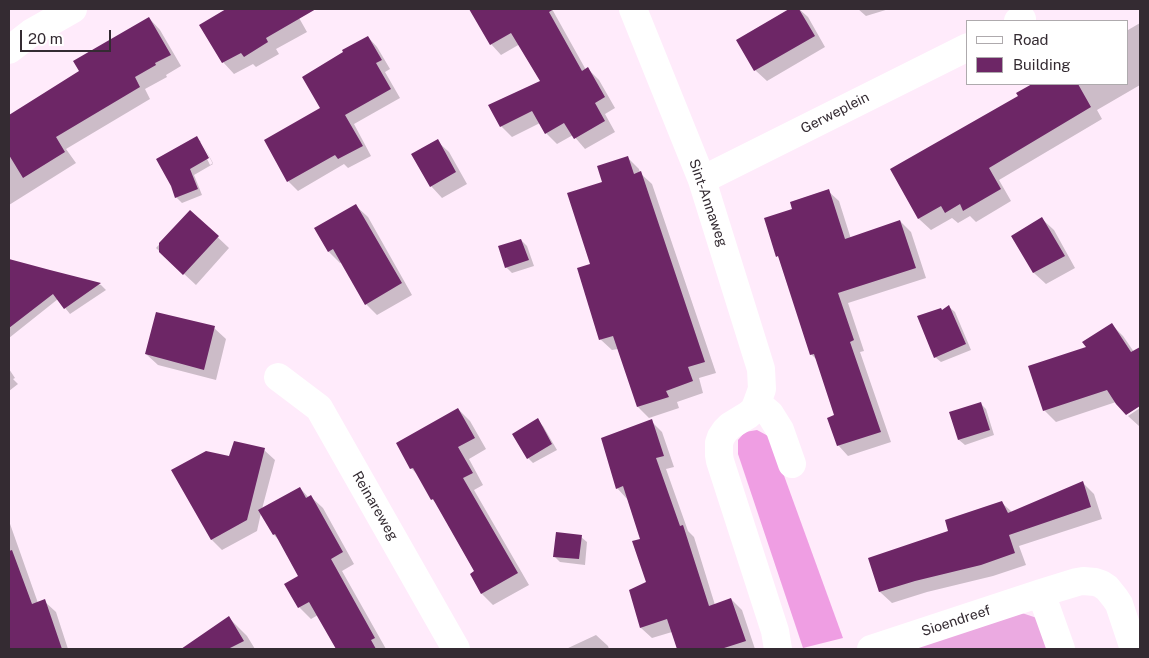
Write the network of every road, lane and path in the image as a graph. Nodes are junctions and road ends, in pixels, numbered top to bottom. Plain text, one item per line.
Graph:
1 (73, 9) edge
2 (633, 9) edge
3 (966, 47) edge
4 (9, 50) edge
5 (702, 180) junction
6 (278, 377) dead end
7 (758, 403) junction
8 (792, 464) dead end
9 (1042, 593) junction
10 (456, 649) edge
11 (778, 649) edge
12 (871, 649) edge
13 (1061, 649) edge
14 (1134, 649) edge

1 - 4 street
2 - 5 street, Sint-Annaweg
3 - 5 street, Gerweplein
5 - 7 street, Sint-Annaweg
6 - 10 street, Reinareweg
7 - 8 street
7 - 11 street
9 - 12 street, Sioendreef
9 - 13 street
9 - 14 street, Sioendreef

